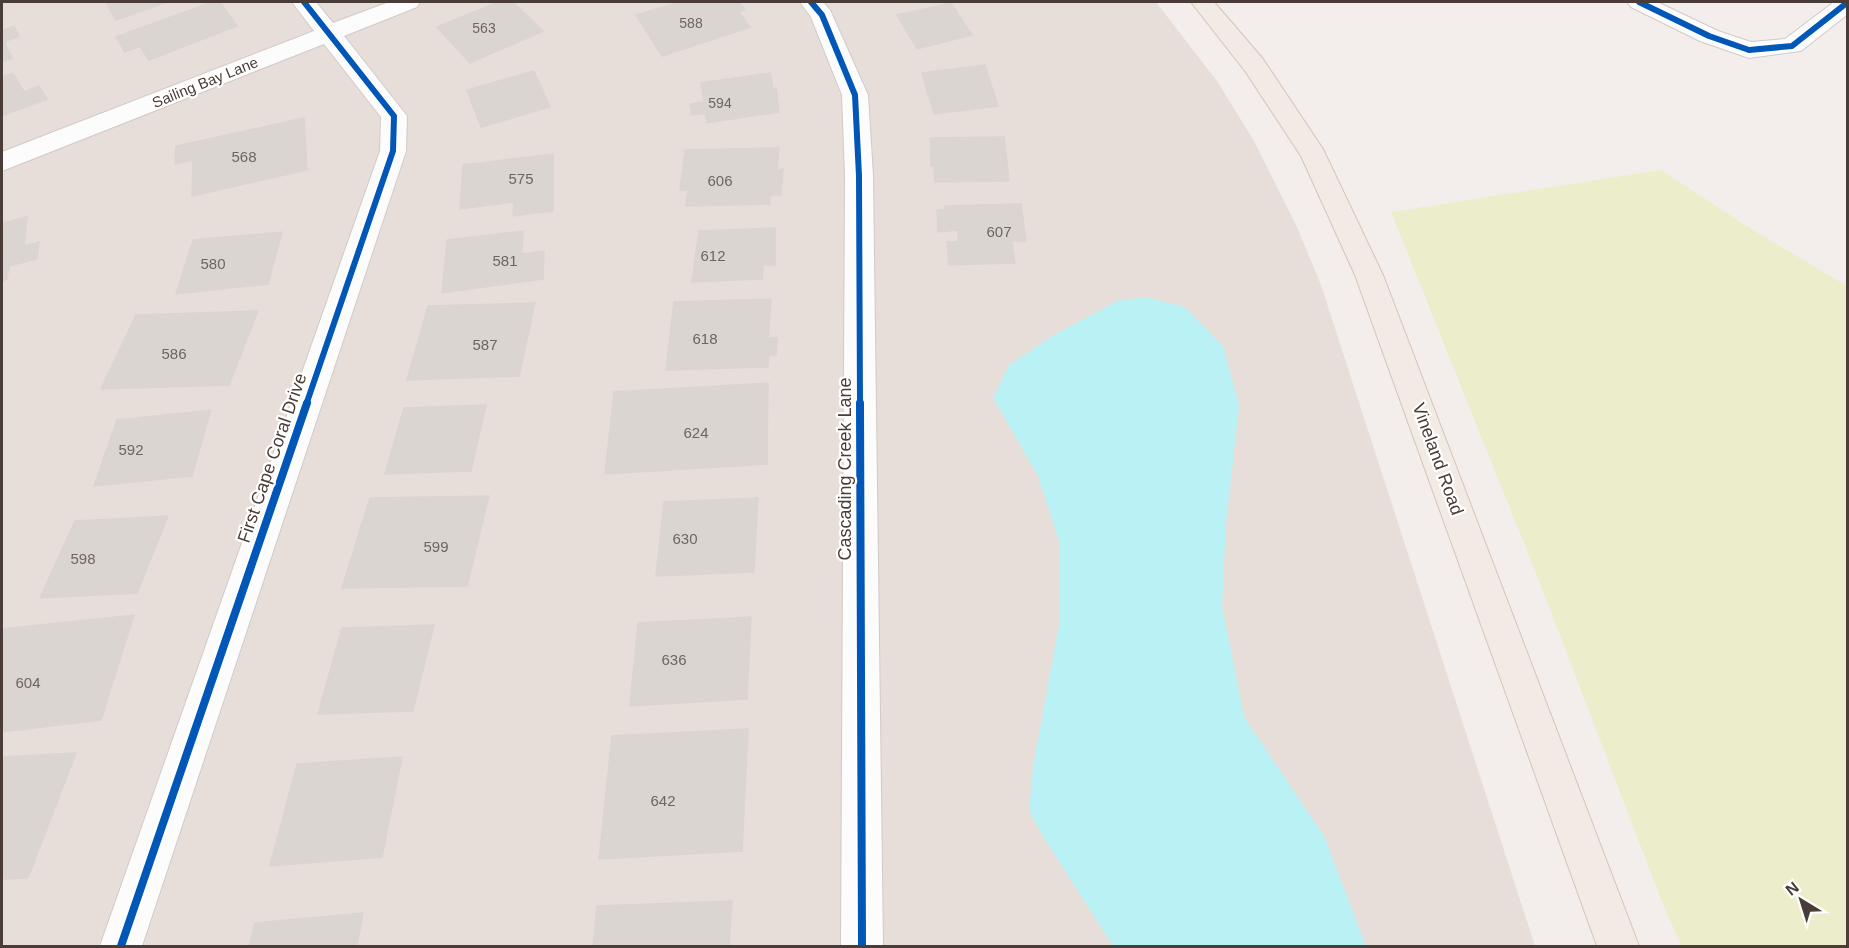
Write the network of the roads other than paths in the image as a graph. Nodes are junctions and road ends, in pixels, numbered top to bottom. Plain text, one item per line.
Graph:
1 (304, 2) edge
2 (409, 2) edge
3 (811, 2) edge
4 (1202, 2) edge
5 (1639, 2) edge
6 (1848, 2) edge
7 (329, 33) junction
8 (2, 162) edge
9 (121, 946) edge
10 (862, 946) edge
11 (1618, 946) edge

1 - 7 street, First Cape Coral Drive
2 - 7 street, Sailing Bay Lane
3 - 10 street, Cascading Creek Lane
4 - 11 main road, Vineland Road
5 - 6 street
7 - 8 street, Sailing Bay Lane
7 - 9 street, First Cape Coral Drive

